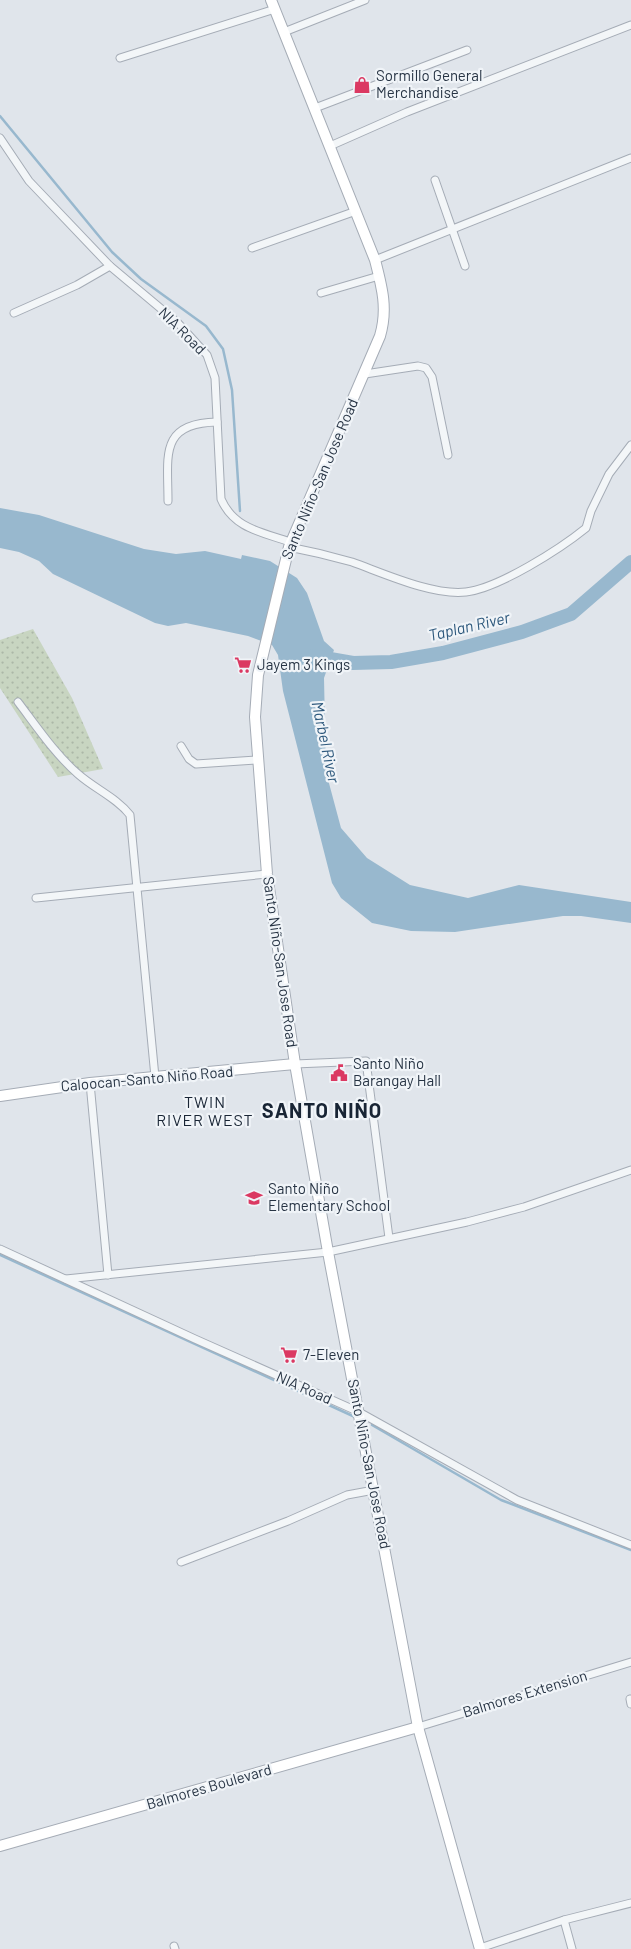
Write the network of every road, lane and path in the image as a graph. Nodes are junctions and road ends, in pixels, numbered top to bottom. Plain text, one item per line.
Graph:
1 (365, 0) edge
2 (273, 4) edge
3 (631, 25) edge
4 (284, 32) junction
5 (467, 50) dead end
6 (120, 58) dead end
7 (315, 108) junction
8 (0, 138) edge
9 (330, 146) junction
10 (631, 158) edge
11 (435, 180) dead end
12 (356, 211) junction
13 (454, 229) junction
14 (252, 248) dead end
15 (375, 260) junction
16 (110, 266) junction
17 (465, 266) dead end
18 (379, 276) junction
19 (321, 293) dead end
20 (14, 313) dead end
21 (365, 374) junction
22 (217, 422) junction
23 (631, 445) edge
24 (448, 455) dead end
25 (168, 501) dead end
26 (289, 545) junction
27 (18, 702) dead end
28 (181, 746) dead end
29 (258, 760) junction
30 (266, 874) junction
31 (138, 888) junction
32 (36, 898) dead end
33 (295, 1064) junction
34 (155, 1078) junction
35 (90, 1084) junction
36 (0, 1096) edge
37 (631, 1170) edge
38 (389, 1238) junction
39 (0, 1249) edge
40 (328, 1252) junction
41 (108, 1276) junction
42 (66, 1279) junction
43 (359, 1412) junction
44 (374, 1490) junction
45 (631, 1545) edge
46 (180, 1562) dead end
47 (631, 1662) edge
48 (418, 1727) junction
49 (0, 1846) edge
50 (631, 1903) edge
51 (564, 1920) junction
52 (480, 1948) edge
53 (572, 1949) edge

1 - 4 street
2 - 4 main road, Santo Niño-San Jose Road
2 - 6 street
3 - 9 street
4 - 7 main road, Santo Niño-San Jose Road
5 - 7 street
7 - 9 main road, Santo Niño-San Jose Road
8 - 16 street, NIA Road
9 - 12 main road, Santo Niño-San Jose Road
10 - 13 street
11 - 13 street
12 - 14 street
12 - 15 main road, Santo Niño-San Jose Road
13 - 15 street
13 - 17 street
15 - 18 main road, Santo Niño-San Jose Road
16 - 20 street
16 - 22 street, NIA Road
18 - 19 street
18 - 21 main road, Santo Niño-San Jose Road
21 - 24 street
21 - 26 main road, Santo Niño-San Jose Road
22 - 25 street
22 - 26 street, NIA Road
23 - 26 street, NIA Road
26 - 29 main road, Santo Niño-San Jose Road
27 - 31 street
28 - 29 street
29 - 30 main road, Santo Niño-San Jose Road
30 - 31 street
30 - 33 main road, Santo Niño-San Jose Road
31 - 32 street
31 - 34 street
33 - 34 main road, Caloocan-Santo Niño Road
33 - 38 street
33 - 40 main road, Santo Niño-San Jose Road
34 - 35 main road, Caloocan-Santo Niño Road
35 - 36 main road, Caloocan-Santo Niño Road
35 - 41 street
37 - 38 street
38 - 40 street
39 - 42 street, NIA Road
40 - 41 street
40 - 43 main road, Santo Niño-San Jose Road
41 - 42 street
42 - 43 street, NIA Road
43 - 44 main road, Santo Niño-San Jose Road
43 - 45 street, NIA Road
44 - 46 street
44 - 48 main road, Santo Niño-San Jose Road
47 - 48 street, Balmores Extension
48 - 49 main road, Balmores Boulevard
48 - 52 main road, Santo Niño-San Jose Road
50 - 51 street
51 - 52 street
51 - 53 street

